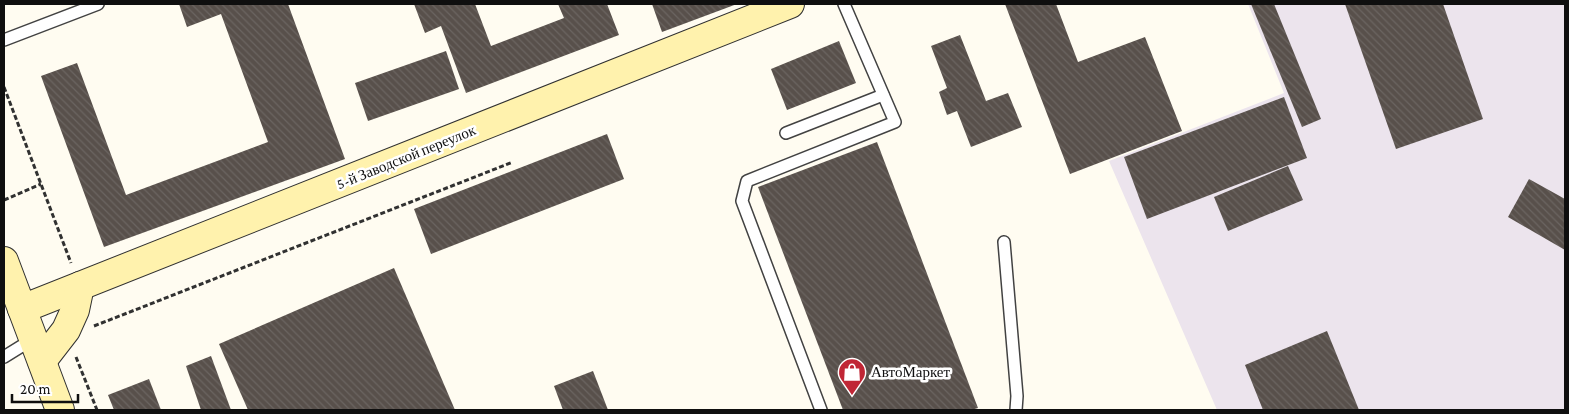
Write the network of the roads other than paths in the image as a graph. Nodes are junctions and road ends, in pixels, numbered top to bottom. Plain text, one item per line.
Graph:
1 (98, 4) edge
2 (790, 4) edge
3 (844, 4) edge
4 (4, 40) edge
5 (883, 95) junction
6 (786, 133) dead end
7 (1004, 242) dead end
8 (4, 262) edge
9 (80, 286) junction
10 (22, 309) junction
11 (38, 350) junction
12 (4, 357) edge
13 (60, 410) edge
14 (821, 410) edge
15 (1016, 410) edge

1 - 4 lane
2 - 9 street, 5-й Заводской переулок
3 - 5 lane
5 - 6 lane
5 - 14 lane
7 - 15 lane
8 - 10 street
9 - 10 street, 5-й Заводской переулок
9 - 11 street
10 - 11 street
11 - 12 lane
11 - 13 street

